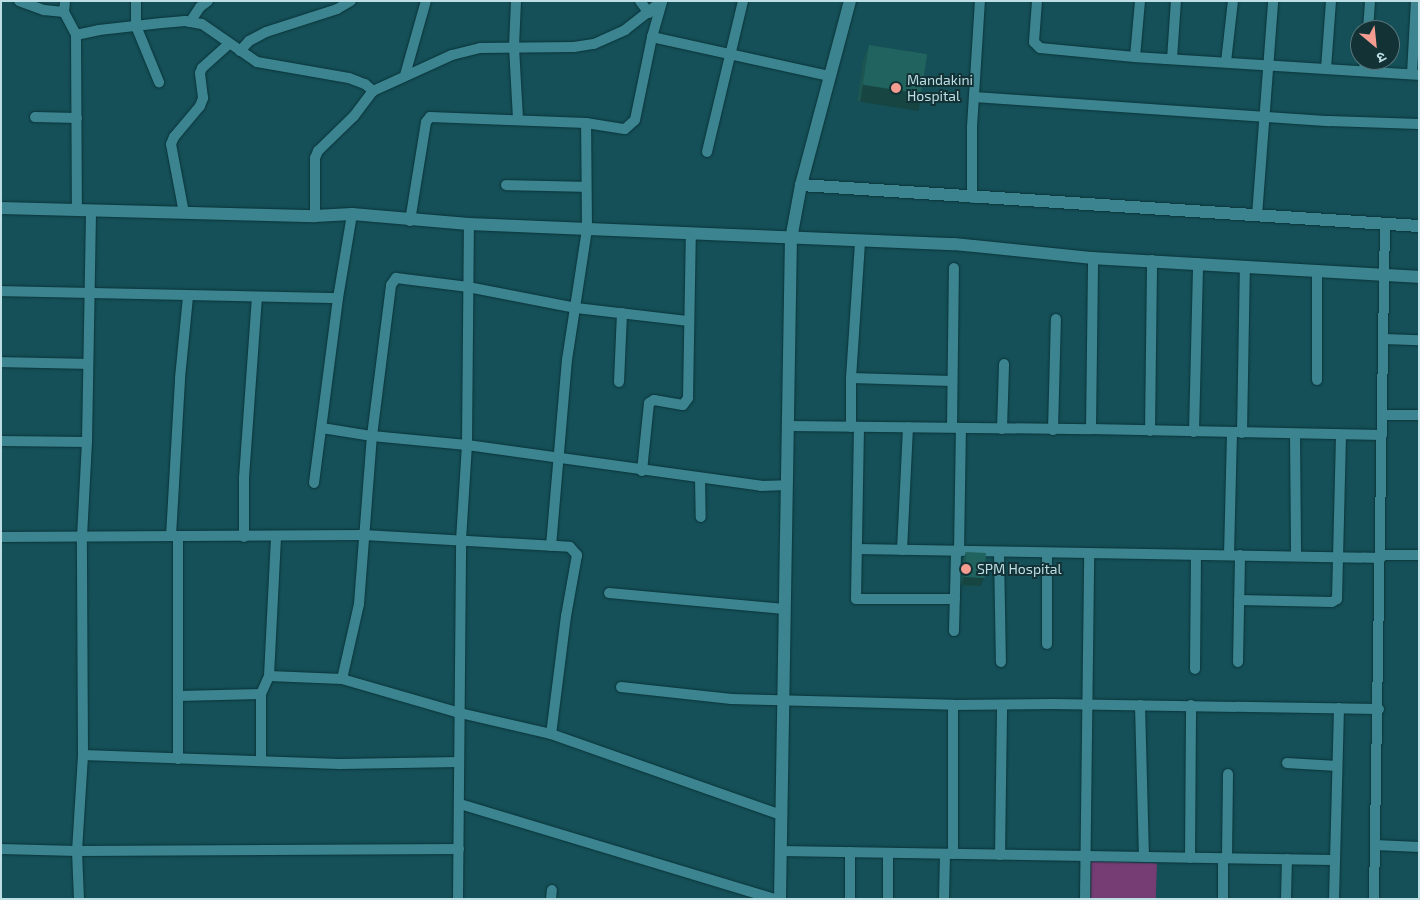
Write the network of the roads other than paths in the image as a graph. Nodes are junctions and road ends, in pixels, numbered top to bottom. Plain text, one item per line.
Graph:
1 (18, 1) edge
2 (65, 1) edge
3 (136, 1) edge
4 (208, 1) edge
5 (351, 1) edge
6 (426, 1) edge
7 (516, 1) edge
8 (640, 1) edge
9 (662, 1) edge
10 (744, 1) edge
11 (850, 1) edge
12 (980, 1) edge
13 (1037, 1) edge
14 (1140, 1) edge
15 (1176, 1) edge
16 (1233, 1) edge
17 (1273, 1) edge
18 (1331, 1) edge
19 (1370, 1) edge
20 (1416, 1) edge
21 (64, 12) junction
22 (649, 13) junction
23 (1369, 20) edge
24 (190, 22) junction
25 (136, 26) junction
26 (76, 35) junction
27 (652, 36) junction
28 (229, 44) junction
29 (514, 47) junction
30 (240, 51) junction
31 (732, 54) junction
32 (1135, 56) junction
33 (1172, 59) junction
34 (1226, 62) junction
35 (1269, 65) junction
36 (1326, 69) junction
37 (1364, 71) joint
38 (1415, 74) edge
39 (405, 75) junction
40 (830, 76) junction
41 (159, 82) dead end
42 (372, 91) junction
43 (974, 97) junction
44 (1266, 116) junction
45 (35, 117) dead end
46 (77, 118) junction
47 (518, 119) junction
48 (586, 123) junction
49 (1419, 124) edge
50 (707, 152) dead end
51 (506, 185) dead end
52 (801, 185) junction
53 (586, 187) junction
54 (972, 198) junction
55 (1, 208) edge
56 (77, 210) junction
57 (91, 210) junction
58 (184, 213) junction
59 (352, 214) junction
60 (315, 216) junction
61 (1257, 216) junction
62 (410, 221) junction
63 (469, 224) junction
64 (1385, 224) junction
65 (1419, 226) edge
66 (587, 229) junction
67 (691, 233) junction
68 (791, 239) junction
69 (860, 241) junction
70 (1093, 258) junction
71 (1152, 260) junction
72 (1198, 262) junction
73 (1245, 266) junction
74 (954, 268) dead end
75 (1317, 270) junction
76 (1384, 275) junction
77 (1419, 277) edge
78 (468, 287) junction
79 (1, 291) edge
80 (88, 293) junction
81 (188, 296) junction
82 (257, 297) junction
83 (338, 298) junction
84 (576, 308) junction
85 (622, 313) junction
86 (1056, 319) dead end
87 (690, 321) junction
88 (1384, 339) junction
89 (1419, 340) edge
90 (1, 362) edge
91 (87, 364) junction
92 (1004, 364) dead end
93 (851, 378) junction
94 (1317, 380) dead end
95 (952, 381) junction
96 (619, 382) dead end
97 (1382, 415) junction
98 (1419, 415) edge
99 (788, 426) junction
100 (855, 427) junction
101 (908, 427) junction
102 (322, 428) junction
103 (956, 428) junction
104 (1002, 429) junction
105 (1091, 429) junction
106 (1053, 430) junction
107 (1150, 430) junction
108 (1194, 432) junction
109 (1237, 433) junction
110 (1295, 434) junction
111 (1341, 435) junction
112 (1382, 435) junction
113 (372, 436) junction
114 (1, 441) edge
115 (87, 442) junction
116 (466, 445) junction
117 (559, 458) junction
118 (642, 471) junction
119 (700, 478) junction
120 (314, 484) dead end
121 (786, 485) junction
122 (701, 517) dead end
123 (364, 535) junction
124 (174, 536) junction
125 (276, 536) junction
126 (1, 537) edge
127 (82, 537) junction
128 (244, 537) junction
129 (461, 540) junction
130 (551, 546) junction
131 (857, 549) junction
132 (902, 550) junction
133 (958, 552) junction
134 (999, 552) junction
135 (1047, 553) junction
136 (1089, 554) junction
137 (1196, 555) junction
138 (1235, 555) junction
139 (1419, 555) edge
140 (1296, 556) junction
141 (1381, 556) junction
142 (1338, 557) junction
143 (609, 593) dead end
144 (955, 599) junction
145 (1239, 600) junction
146 (784, 609) junction
147 (954, 631) dead end
148 (1047, 644) dead end
149 (1001, 662) dead end
150 (1238, 662) dead end
151 (1195, 669) dead end
152 (269, 676) junction
153 (342, 679) junction
154 (621, 687) dead end
155 (261, 694) junction
156 (178, 696) junction
157 (782, 699) junction
158 (1088, 704) junction
159 (952, 705) junction
160 (1002, 705) junction
161 (1140, 705) junction
162 (1191, 706) junction
163 (1339, 708) junction
164 (1379, 708) junction
165 (460, 713) junction
166 (551, 734) junction
167 (83, 755) junction
168 (178, 759) junction
169 (261, 760) junction
170 (459, 762) junction
171 (1288, 763) dead end
172 (1337, 766) junction
173 (1228, 774) dead end
174 (460, 804) junction
175 (780, 815) junction
176 (1375, 845) junction
177 (1419, 846) edge
178 (1, 849) edge
179 (459, 849) junction
180 (77, 851) junction
181 (780, 851) junction
182 (850, 852) junction
183 (888, 853) junction
184 (949, 854) junction
185 (1000, 855) junction
186 (1085, 857) junction
187 (1144, 857) junction
188 (1190, 858) junction
189 (1225, 858) junction
190 (1287, 859) junction
191 (1334, 860) junction
192 (79, 899) edge
193 (458, 899) edge
194 (774, 899) edge
195 (780, 899) edge
196 (850, 899) edge
197 (888, 899) edge
198 (944, 899) edge
199 (1085, 899) edge
200 (1223, 899) edge
201 (1286, 899) edge
202 (1334, 899) edge
203 (1374, 899) edge

1 - 21 street
2 - 21 street
3 - 25 street
4 - 24 street
5 - 30 street
6 - 39 street
7 - 29 street
8 - 22 street
9 - 22 street
9 - 27 street
10 - 31 street
11 - 40 street
12 - 43 street
13 - 32 street
14 - 32 street
15 - 33 street
16 - 34 street
17 - 35 street
18 - 36 street
19 - 23 street
20 - 38 street
21 - 26 street
22 - 29 street
24 - 25 street
24 - 28 street
25 - 26 street
25 - 41 street
26 - 46 street
27 - 31 street
27 - 48 street
28 - 30 street
28 - 58 street
29 - 39 street
29 - 47 street
30 - 42 street
31 - 40 street
31 - 50 street
32 - 33 street
33 - 34 street
34 - 35 street
35 - 36 street
35 - 44 street
36 - 37 street
37 - 38 street
39 - 42 street
40 - 52 street
42 - 60 street
43 - 44 street
43 - 54 street
44 - 49 street
44 - 61 street
45 - 46 street
46 - 56 street
47 - 48 street
47 - 62 street
48 - 53 street
51 - 53 street
52 - 54 street
52 - 68 street
53 - 66 street
54 - 61 street
55 - 56 street
56 - 57 street
57 - 58 street
57 - 80 street
58 - 60 street
59 - 60 street
59 - 62 street
59 - 83 street
61 - 64 street
62 - 63 street
63 - 66 street
63 - 78 street
64 - 65 street
64 - 76 street
66 - 67 street
66 - 84 street
67 - 68 street
67 - 87 street
68 - 69 street
68 - 99 street
69 - 70 street
69 - 93 street
70 - 71 street
70 - 105 street
71 - 72 street
71 - 107 street
72 - 73 street
72 - 108 street
73 - 75 street
73 - 109 street
74 - 95 street
75 - 76 street
75 - 94 street
76 - 77 street
76 - 88 street
78 - 84 street
78 - 113 street
78 - 116 street
79 - 80 street
80 - 81 street
80 - 91 street
81 - 82 street
81 - 124 street
82 - 83 street
82 - 128 street
83 - 102 street
84 - 85 street
84 - 117 street
85 - 87 street
85 - 96 street
86 - 106 street
87 - 118 street
88 - 89 street
88 - 97 street
90 - 91 street
91 - 115 street
92 - 104 street
93 - 95 street
93 - 100 street
95 - 103 street
97 - 98 street
97 - 112 street
99 - 100 street
99 - 121 street
100 - 101 street
100 - 131 street
101 - 103 street
101 - 132 street
102 - 113 street
102 - 120 street
103 - 104 street
103 - 133 street
104 - 106 street
105 - 106 street
105 - 107 street
107 - 108 street
108 - 109 street
109 - 110 street
109 - 138 street
110 - 111 street
110 - 140 street
111 - 112 street
111 - 142 street
112 - 141 street
113 - 116 street
113 - 123 street
114 - 115 street
115 - 127 street
116 - 117 street
116 - 129 street
117 - 118 street
117 - 130 street
118 - 119 street
119 - 121 street
119 - 122 street
121 - 146 street
123 - 125 street
123 - 129 street
123 - 153 street
124 - 127 street
124 - 128 street
124 - 156 street
125 - 128 street
125 - 152 street
126 - 127 street
127 - 167 street
129 - 130 street
129 - 165 street
130 - 166 street
131 - 132 street
131 - 144 street
132 - 133 street
133 - 134 street
133 - 144 street
134 - 135 street
134 - 149 street
135 - 136 street
135 - 148 street
136 - 137 street
136 - 158 street
137 - 138 street
137 - 151 street
138 - 140 street
138 - 145 street
139 - 141 street
140 - 142 street
141 - 142 street
141 - 164 street
142 - 145 street
143 - 146 street
144 - 147 street
145 - 150 street
146 - 157 street
152 - 153 street
152 - 155 street
153 - 165 street
154 - 157 street
155 - 156 street
155 - 169 street
156 - 168 street
157 - 159 street
157 - 175 street
158 - 160 street
158 - 161 street
158 - 186 street
159 - 160 street
159 - 184 street
160 - 185 street
161 - 162 street
161 - 187 street
162 - 163 street
162 - 188 street
163 - 164 street
163 - 172 street
164 - 176 street
165 - 166 street
165 - 170 street
166 - 175 street
167 - 168 street
167 - 180 street
168 - 169 street
169 - 170 street
170 - 174 street
171 - 172 street
172 - 191 street
173 - 189 street
174 - 179 street
174 - 194 street
175 - 181 street
176 - 177 street
176 - 203 street
178 - 180 street
179 - 180 street
179 - 193 street
180 - 192 street
181 - 182 street
181 - 195 street
182 - 183 street
182 - 196 street
183 - 184 street
183 - 197 street
184 - 185 street
184 - 198 street
185 - 186 street
186 - 187 street
186 - 199 street
187 - 188 street
188 - 189 street
189 - 190 street
189 - 200 street
190 - 191 street
190 - 201 street
191 - 202 street

